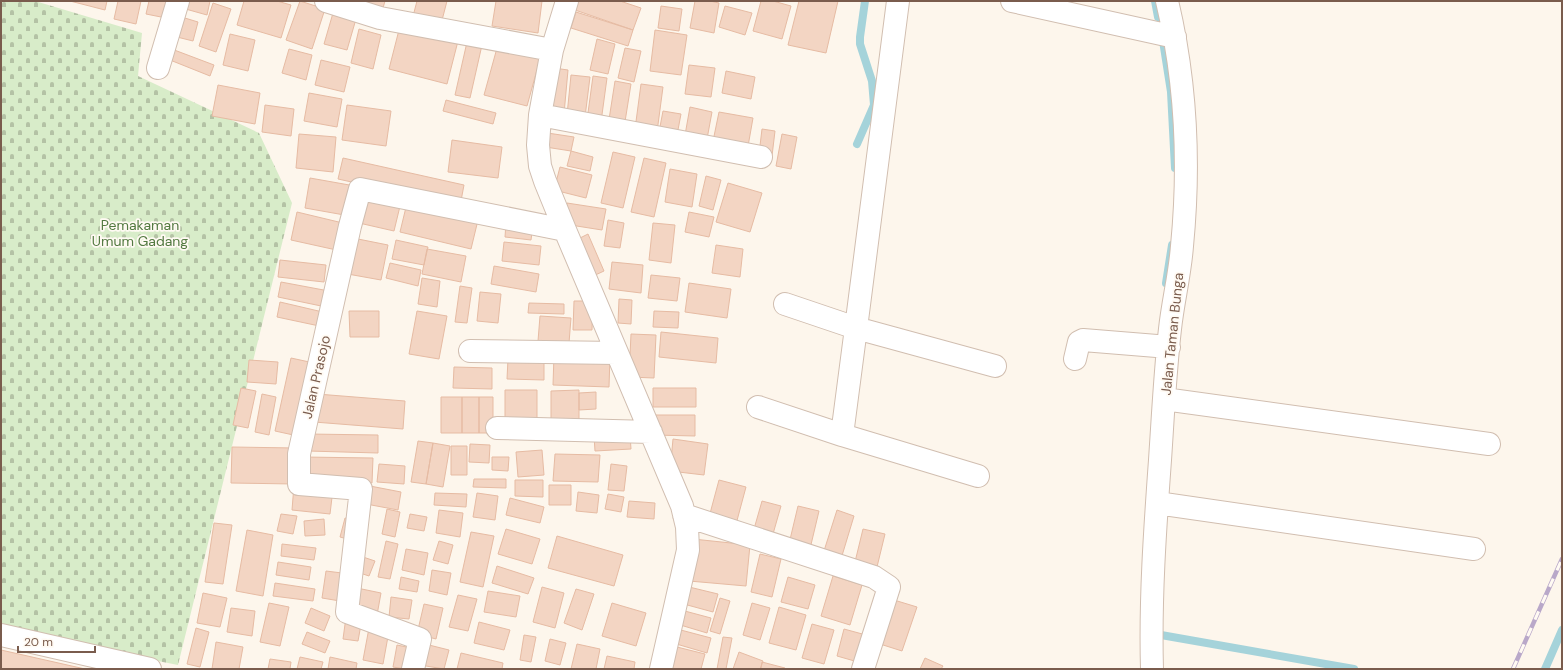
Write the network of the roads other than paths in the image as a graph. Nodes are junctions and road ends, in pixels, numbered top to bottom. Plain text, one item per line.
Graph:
1 (178, 1) edge
2 (326, 1) edge
3 (567, 1) edge
4 (898, 1) edge
5 (1012, 1) edge
6 (1167, 1) edge
7 (1175, 37) junction
8 (552, 50) junction
9 (158, 68) dead end
10 (540, 115) junction
11 (761, 157) dead end
12 (565, 230) junction
13 (786, 304) dead end
14 (856, 328) junction
15 (1160, 346) junction
16 (470, 350) dead end
17 (617, 353) junction
18 (1075, 359) dead end
19 (995, 366) dead end
20 (1164, 400) junction
21 (758, 407) dead end
22 (497, 428) dead end
23 (651, 432) junction
24 (842, 435) junction
25 (1489, 444) dead end
26 (978, 476) dead end
27 (1157, 503) junction
28 (684, 515) junction
29 (1474, 549) dead end
30 (1, 635) edge
31 (150, 669) edge
32 (413, 669) edge
33 (661, 669) edge
34 (863, 669) edge
35 (1152, 669) edge

1 - 9 street
2 - 8 street
3 - 8 street
4 - 14 street
5 - 7 street
6 - 7 street, Jalan Taman Bunga
7 - 15 street, Jalan Taman Bunga
8 - 10 street
10 - 11 street
10 - 12 street
12 - 17 street
12 - 32 street, Jalan Prasojo
13 - 14 street
14 - 19 street
14 - 24 street
15 - 18 street
15 - 20 street, Jalan Taman Bunga
16 - 17 street
17 - 23 street
20 - 25 street
20 - 27 street, Jalan Taman Bunga
21 - 24 street
22 - 23 street
23 - 28 street
24 - 26 street
27 - 29 street
27 - 35 street, Jalan Taman Bunga
28 - 33 street
28 - 34 street
30 - 31 street

